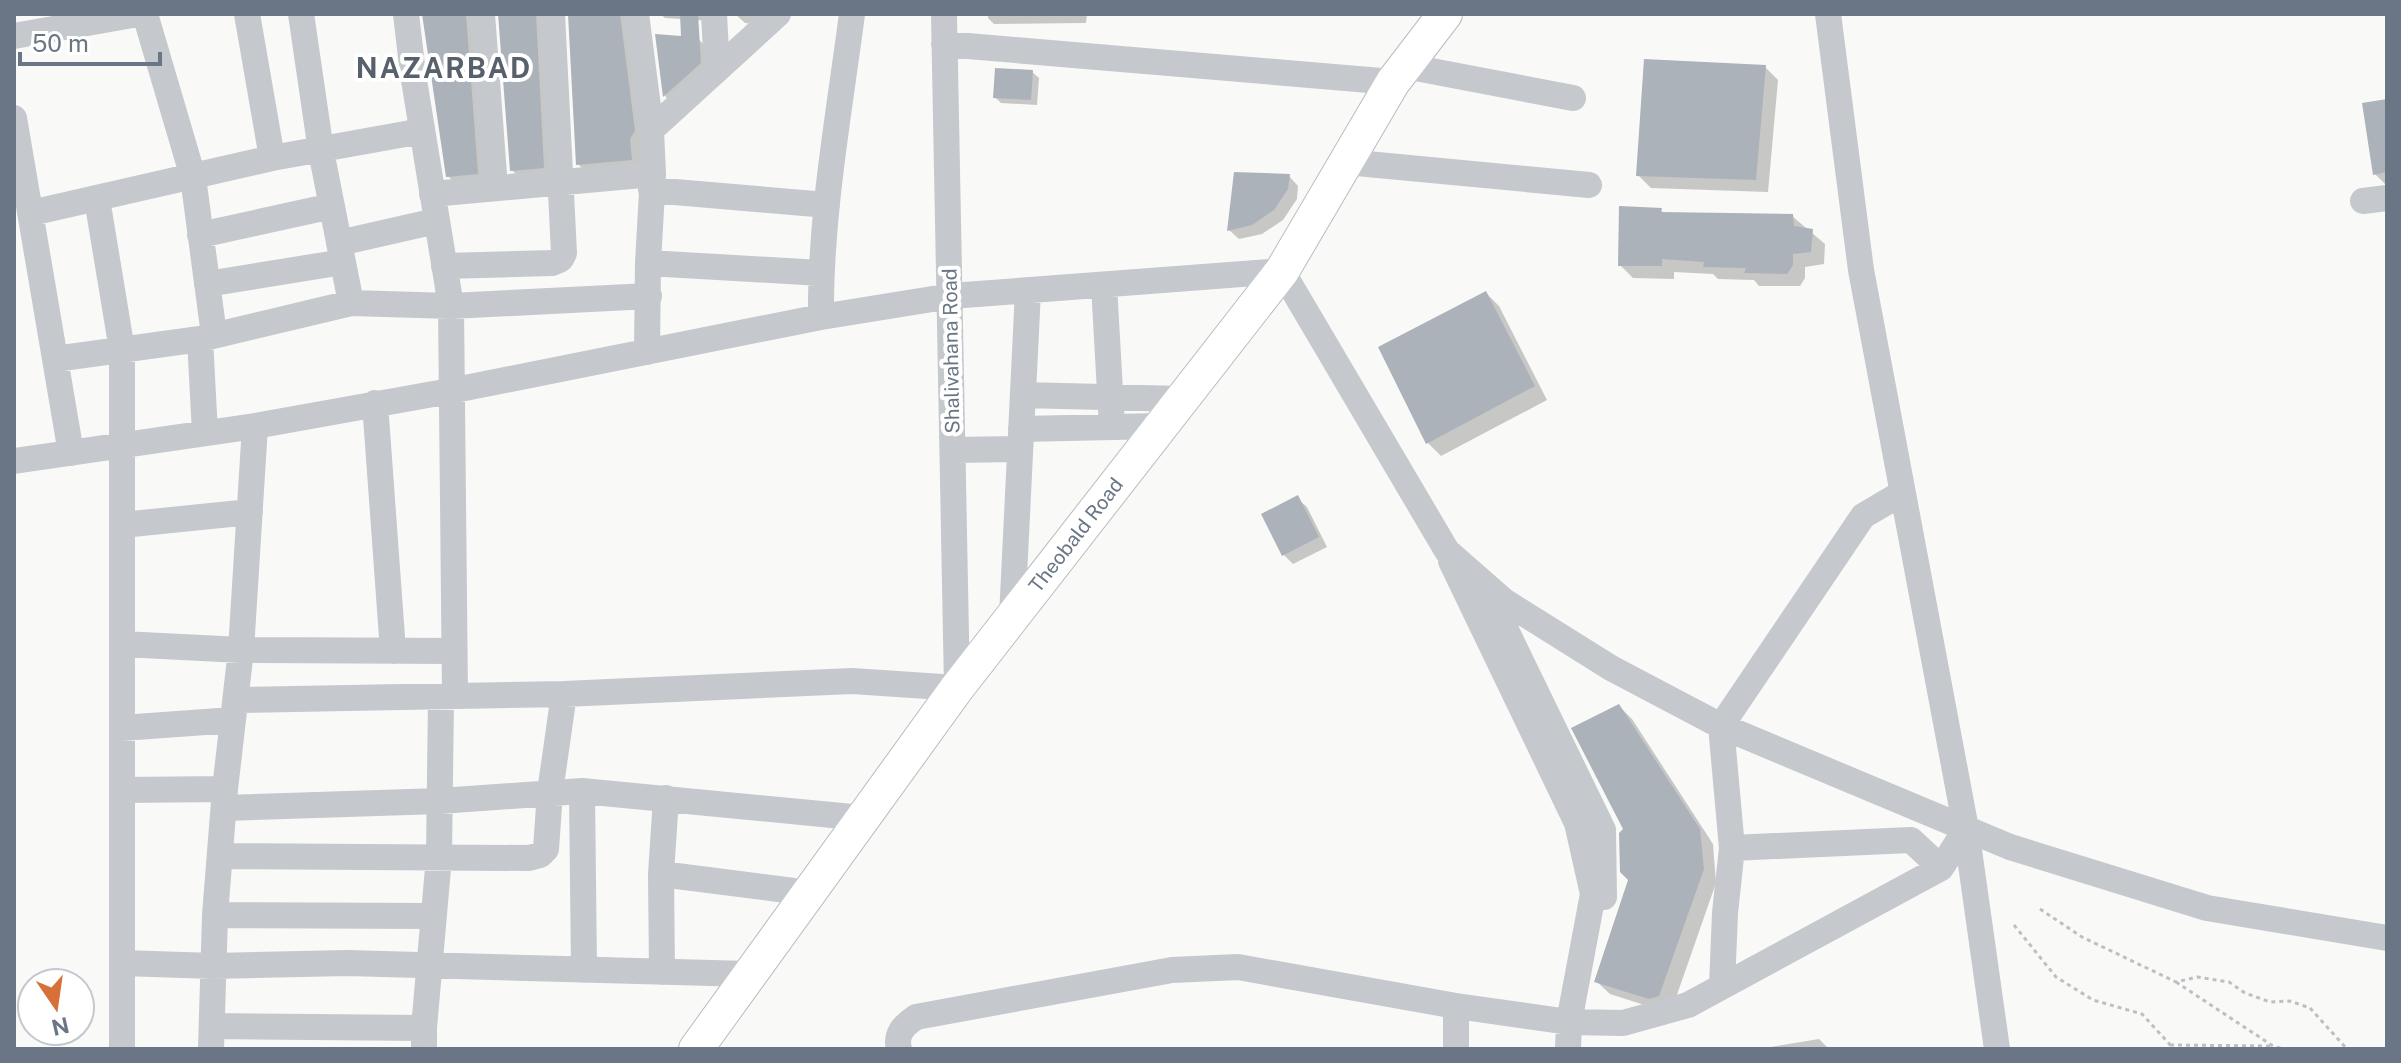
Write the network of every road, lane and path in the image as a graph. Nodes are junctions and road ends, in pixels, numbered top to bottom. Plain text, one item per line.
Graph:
1 (138, 14) edge
2 (145, 14) edge
3 (247, 14) edge
4 (301, 14) edge
5 (406, 14) edge
6 (482, 14) edge
7 (552, 14) edge
8 (636, 14) edge
9 (714, 14) edge
10 (778, 14) edge
11 (852, 14) edge
12 (944, 14) edge
13 (1445, 14) edge
14 (1828, 14) edge
15 (59, 21) edge
16 (14, 36) edge
17 (944, 44) junction
18 (717, 70) junction
19 (1399, 74) junction
20 (1573, 98) dead end
21 (14, 118) edge
22 (651, 130) junction
23 (422, 131) junction
24 (321, 151) junction
25 (272, 158) junction
26 (1346, 162) junction
27 (193, 177) junction
28 (560, 182) junction
29 (652, 182) junction
30 (1589, 185) dead end
31 (495, 188) junction
32 (432, 194) junction
33 (97, 199) junction
34 (827, 205) junction
35 (332, 206) junction
36 (31, 213) junction
37 (436, 221) junction
38 (200, 235) junction
39 (341, 252) junction
40 (648, 263) junction
41 (444, 266) junction
42 (1282, 271) junction
43 (821, 273) junction
44 (207, 284) junction
45 (1104, 285) junction
46 (1028, 291) junction
47 (649, 296) junction
48 (951, 296) junction
49 (351, 303) junction
50 (451, 306) junction
51 (821, 317) junction
52 (207, 337) junction
53 (122, 350) junction
54 (647, 352) junction
55 (55, 359) junction
56 (450, 391) junction
57 (1023, 395) junction
58 (1110, 397) junction
59 (1182, 399) junction
60 (375, 403) junction
61 (255, 426) junction
62 (1160, 426) junction
63 (1112, 427) junction
64 (205, 433) junction
65 (1020, 439) junction
66 (122, 447) junction
67 (953, 450) junction
68 (71, 453) junction
69 (14, 461) edge
70 (1902, 493) junction
71 (250, 512) junction
72 (122, 525) junction
73 (1447, 551) junction
74 (1482, 582) junction
75 (1012, 617) junction
76 (122, 644) junction
77 (241, 650) junction
78 (393, 651) junction
79 (453, 651) junction
80 (957, 688) junction
81 (564, 694) junction
82 (448, 696) junction
83 (234, 710) junction
84 (1721, 726) junction
85 (122, 728) junction
86 (122, 790) junction
87 (582, 791) junction
88 (550, 792) junction
89 (224, 798) junction
90 (666, 798) junction
91 (440, 801) junction
92 (863, 818) junction
93 (1966, 829) junction
94 (1732, 848) junction
95 (220, 856) junction
96 (439, 857) junction
97 (1941, 868) junction
98 (661, 874) junction
99 (809, 893) junction
100 (2040, 909) dead end
101 (215, 915) junction
102 (433, 916) junction
103 (2014, 925) dead end
104 (2387, 938) edge
105 (122, 963) junction
106 (214, 966) junction
107 (428, 966) junction
108 (584, 970) junction
109 (1589, 970) dead end
110 (662, 972) junction
111 (749, 974) junction
112 (2176, 982) junction
113 (1722, 986) junction
114 (1456, 1006) junction
115 (1569, 1022) junction
116 (211, 1037) edge
117 (424, 1039) edge
118 (2273, 1046) junction
119 (2172, 1047) edge
120 (122, 1049) edge
121 (696, 1049) edge
122 (899, 1049) edge
123 (1456, 1049) edge
124 (1568, 1049) edge
125 (1997, 1049) edge
126 (2283, 1049) edge
127 (2347, 1049) edge

1 - 15 street
2 - 27 street
3 - 25 street
4 - 24 street
5 - 23 street
6 - 31 street
7 - 28 street
8 - 22 street
9 - 18 street
10 - 18 street
11 - 34 street
12 - 17 street, Shalivahana Road
13 - 19 main road, Theobald Road
14 - 70 street
15 - 16 street
17 - 19 street
17 - 48 street, Shalivahana Road
18 - 22 street
19 - 20 street
19 - 26 main road, Theobald Road
21 - 36 street
22 - 29 street
23 - 24 street
23 - 32 street
24 - 25 street
24 - 35 street
25 - 27 street
26 - 30 street
26 - 42 main road, Theobald Road
27 - 33 street
27 - 38 street
28 - 29 street
28 - 31 street
28 - 41 street
29 - 34 street
29 - 40 street
31 - 32 street
32 - 37 street
33 - 36 street
33 - 53 street
34 - 43 street
35 - 38 street
35 - 39 street
36 - 55 street
37 - 39 street
37 - 41 street
38 - 44 street
39 - 44 street
39 - 49 street
40 - 43 street
40 - 47 street
41 - 50 street
42 - 45 street
42 - 59 main road, Theobald Road
42 - 73 street
43 - 51 street
44 - 52 street
45 - 46 street
45 - 58 street
46 - 48 street
46 - 57 street
47 - 50 street
47 - 54 street
48 - 51 street
48 - 67 street, Shalivahana Road
49 - 50 street
49 - 52 street
50 - 56 street
51 - 54 street
52 - 53 street
52 - 64 street
53 - 55 street
53 - 66 street
54 - 56 street
55 - 68 street
56 - 60 street
56 - 79 street
57 - 58 street
57 - 65 street
58 - 59 street
58 - 63 street
59 - 62 main road, Theobald Road
60 - 61 street
60 - 78 street
61 - 64 street
61 - 71 street
62 - 63 street
62 - 75 main road, Theobald Road
63 - 65 street
64 - 66 street
65 - 67 street
65 - 75 street
66 - 68 street
66 - 72 street
67 - 80 street, Shalivahana Road
68 - 69 street
70 - 84 street
70 - 93 street
71 - 72 street
71 - 77 street
72 - 76 street
73 - 74 street
73 - 115 street
74 - 84 street
74 - 109 street
75 - 80 main road, Theobald Road
76 - 77 street
76 - 85 street
77 - 78 street
77 - 83 street
78 - 79 street
79 - 82 street
80 - 81 street
80 - 92 main road, Theobald Road
81 - 82 street
81 - 88 street
82 - 83 street
82 - 91 street
83 - 85 street
83 - 89 street
84 - 93 street
84 - 94 street
85 - 86 street
86 - 89 street
86 - 105 street
87 - 88 street
87 - 90 street
87 - 108 street
88 - 91 street
88 - 96 street
89 - 91 street
89 - 95 street
90 - 92 street
90 - 98 street
91 - 96 street
92 - 99 main road, Theobald Road
93 - 97 street
93 - 104 street
93 - 125 street
94 - 97 street
94 - 113 street
95 - 96 street
95 - 101 street
96 - 102 street
97 - 113 street
98 - 99 street
98 - 110 street
99 - 111 main road, Theobald Road
100 - 112 path
101 - 102 street
101 - 106 street
102 - 107 street
103 - 119 path
105 - 106 street
105 - 120 street
106 - 107 street
106 - 116 street
107 - 108 street
107 - 117 street
108 - 110 street
110 - 111 street
111 - 121 main road, Theobald Road
112 - 118 path
112 - 127 path
113 - 115 street
114 - 115 street
114 - 122 street
114 - 123 street
115 - 124 street
116 - 117 street
118 - 119 path
118 - 126 path

